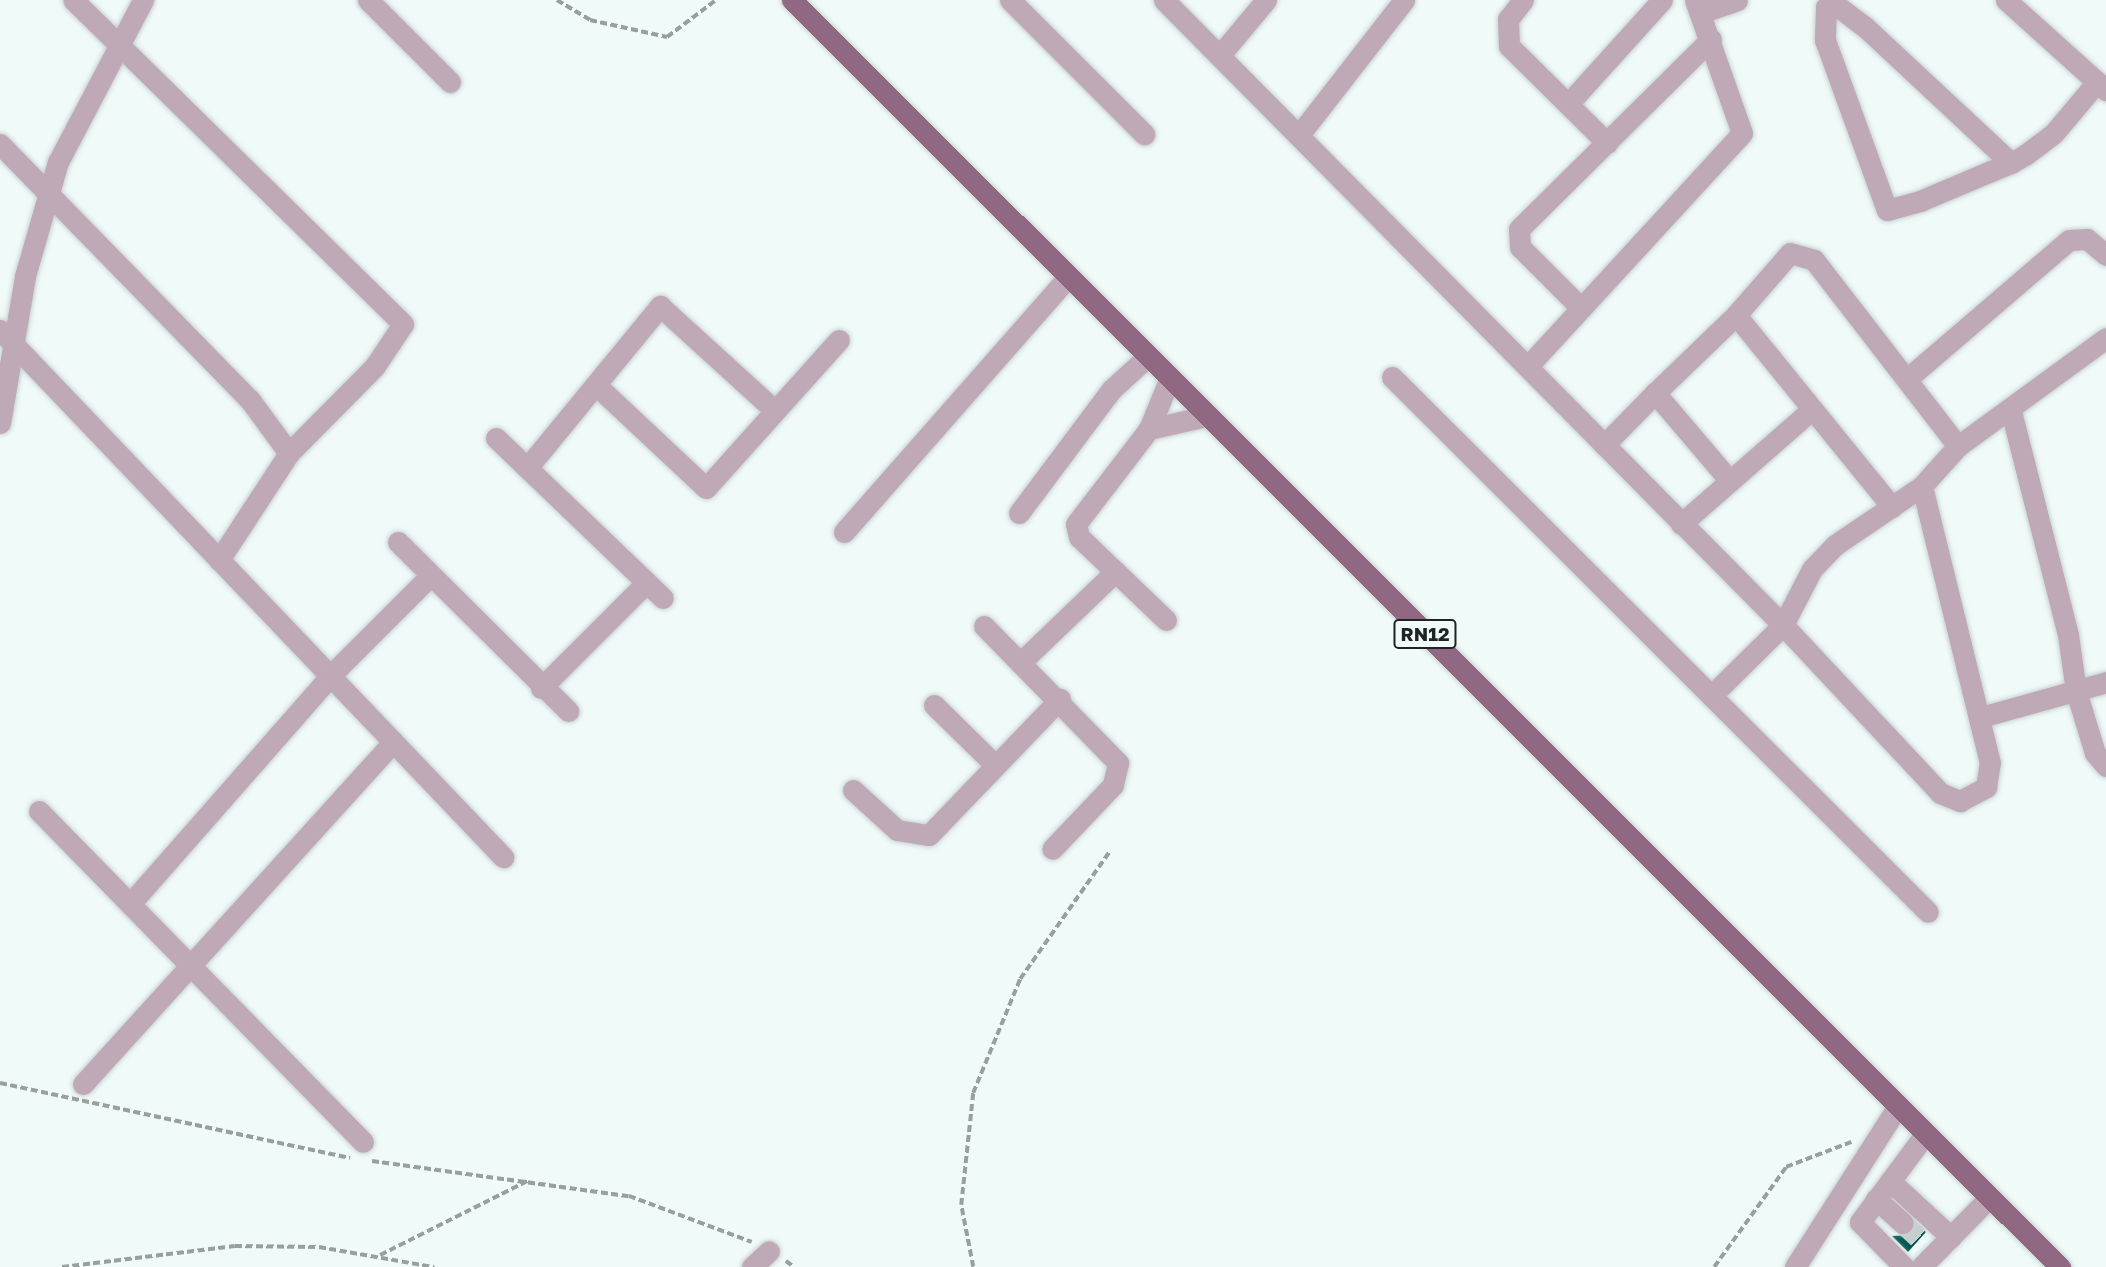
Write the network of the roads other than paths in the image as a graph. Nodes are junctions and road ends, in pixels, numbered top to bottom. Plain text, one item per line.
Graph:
1 (73, 0) edge
2 (144, 0) edge
3 (368, 0) edge
4 (792, 0) edge
5 (1010, 0) edge
6 (1164, 0) edge
7 (1266, 0) edge
8 (1404, 0) edge
9 (1523, 0) edge
10 (1662, 0) edge
11 (1737, 0) edge
12 (2006, 0) edge
13 (1823, 3) edge
14 (1697, 6) edge
15 (1711, 39) junction
16 (115, 45) junction
17 (1220, 55) junction
18 (450, 82) dead end
19 (2102, 86) edge
20 (1568, 104) junction
21 (1144, 134) dead end
22 (1299, 135) junction
23 (1606, 143) junction
24 (0, 144) edge
25 (2011, 163) junction
26 (47, 196) junction
27 (2106, 255) edge
28 (1068, 277) junction
29 (1581, 308) junction
30 (1736, 315) junction
31 (6, 337) edge
32 (2106, 338) edge
33 (839, 340) dead end
34 (1146, 358) junction
35 (1528, 366) junction
36 (1392, 377) dead end
37 (1908, 378) junction
38 (1169, 380) junction
39 (597, 386) junction
40 (1654, 393) junction
41 (772, 408) junction
42 (1810, 411) junction
43 (2011, 411) junction
44 (1206, 416) junction
45 (0, 423) edge
46 (1149, 429) junction
47 (496, 438) dead end
48 (1604, 445) junction
49 (1958, 446) junction
50 (289, 453) junction
51 (527, 468) junction
52 (1730, 481) junction
53 (1922, 486) junction
54 (1892, 507) junction
55 (1018, 513) dead end
56 (1681, 524) junction
57 (844, 533) dead end
58 (398, 542) dead end
59 (219, 560) junction
60 (1115, 572) junction
61 (430, 576) junction
62 (645, 584) junction
63 (663, 598) dead end
64 (1166, 620) dead end
65 (984, 625) dead end
66 (1783, 625) junction
67 (1020, 663) junction
68 (330, 676) junction
69 (2106, 682) edge
70 (541, 688) junction
71 (2076, 691) junction
72 (1711, 696) junction
73 (1060, 699) junction
74 (934, 705) dead end
75 (568, 711) dead end
76 (1981, 717) junction
77 (393, 742) junction
78 (994, 764) junction
79 (2106, 766) edge
80 (853, 790) dead end
81 (38, 811) dead end
82 (1052, 849) dead end
83 (503, 857) dead end
84 (130, 904) junction
85 (1928, 912) dead end
86 (190, 966) junction
87 (83, 1084) dead end
88 (1898, 1106) junction
89 (1925, 1134) junction
90 (361, 1154) road end
91 (1890, 1181) junction
92 (1990, 1197) junction
93 (1876, 1199) junction
94 (1903, 1223) tunnel mouth
95 (1951, 1237) junction
96 (769, 1251) road end
97 (1925, 1253) edge
98 (752, 1267) edge
99 (1795, 1267) edge
100 (1904, 1267) edge
101 (2060, 1267) edge

1 - 16 street
2 - 16 street
3 - 18 street
4 - 28 main road, RN12
5 - 21 street
6 - 17 street
7 - 17 street
8 - 22 street
9 - 20 street
10 - 20 street
11 - 14 street
12 - 19 street
13 - 25 street
13 - 25 street
14 - 15 street
15 - 23 street
15 - 29 street
16 - 26 street
16 - 50 street
17 - 22 street
19 - 25 street
20 - 23 street
22 - 35 street
23 - 29 street
24 - 26 street
26 - 31 street
26 - 50 street
27 - 37 street
28 - 34 main road, RN12
28 - 57 street
29 - 35 street
30 - 37 street
30 - 40 street
30 - 42 street
31 - 45 street
31 - 59 street
32 - 43 street
33 - 41 street
34 - 38 main road, RN12
34 - 55 street
35 - 48 street
36 - 72 street
37 - 49 street
38 - 44 main road, RN12
38 - 46 street
39 - 41 street
39 - 41 street
39 - 51 street
40 - 48 street
40 - 52 street
42 - 52 street
42 - 54 street
43 - 49 street
43 - 71 street
44 - 46 street
44 - 88 main road, RN12
46 - 60 street
47 - 51 street
48 - 56 street
49 - 53 street
50 - 59 street
51 - 62 street
52 - 56 street
53 - 54 street
53 - 76 street
54 - 66 street
56 - 66 street
58 - 61 street
59 - 68 street
60 - 64 street
60 - 67 street
61 - 68 street
61 - 70 street
62 - 63 street
62 - 70 street
65 - 67 street
66 - 72 street
66 - 76 street
67 - 73 street
68 - 77 street
68 - 84 street
69 - 71 street
70 - 75 street
71 - 76 street
71 - 79 street
72 - 85 street
73 - 78 street
73 - 82 street
74 - 78 street
77 - 83 street
77 - 86 street
78 - 80 street
81 - 84 street
84 - 86 street
86 - 87 street
86 - 90 street
88 - 89 main road, RN12
88 - 99 street
89 - 91 street
89 - 92 main road, RN12
91 - 93 street
91 - 95 street
92 - 95 street
92 - 101 main road, RN12
93 - 94 street
93 - 100 street
95 - 97 street
96 - 98 street

